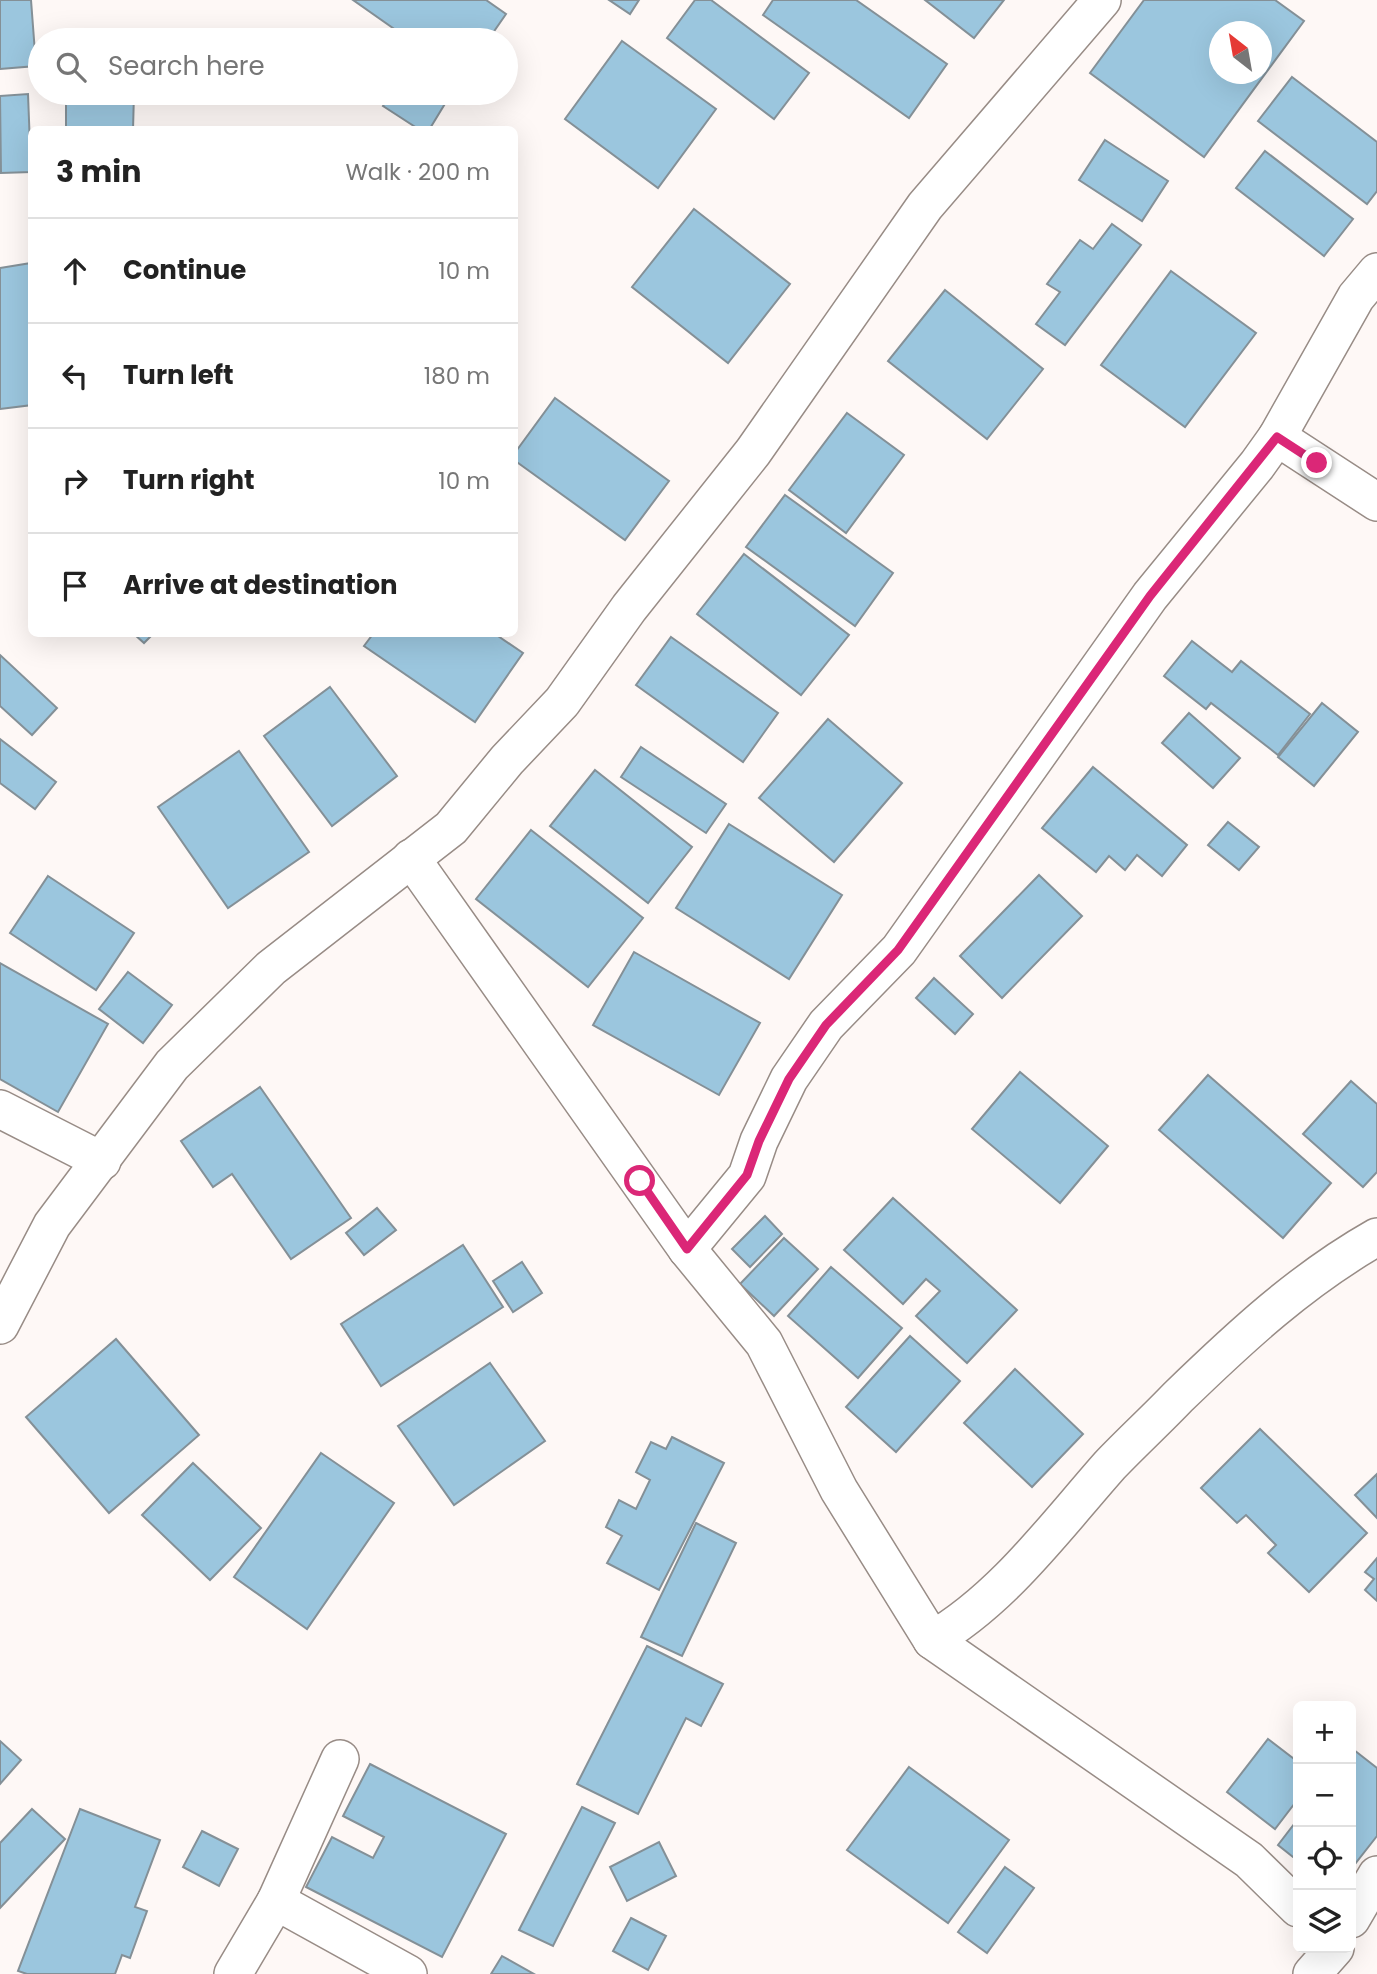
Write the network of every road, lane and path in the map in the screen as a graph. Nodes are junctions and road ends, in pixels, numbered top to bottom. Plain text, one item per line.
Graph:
1 (1102, 0) edge
2 (1377, 272) edge
3 (1277, 437) junction
4 (1377, 502) edge
5 (411, 858) junction
6 (0, 1109) edge
7 (102, 1161) junction
8 (1377, 1237) edge
9 (687, 1249) junction
10 (0, 1325) edge
11 (932, 1640) junction
12 (340, 1759) dead end
13 (1377, 1875) edge
14 (276, 1901) junction
15 (1293, 1903) edge
16 (1356, 1911) edge
17 (233, 1974) edge
18 (408, 1974) edge

1 - 5 street
2 - 3 street
3 - 4 street
3 - 9 street
5 - 7 street
5 - 9 street
6 - 7 street
7 - 10 street
8 - 11 street
9 - 11 street
11 - 15 street
12 - 14 street
13 - 16 street
14 - 17 street
14 - 18 street

